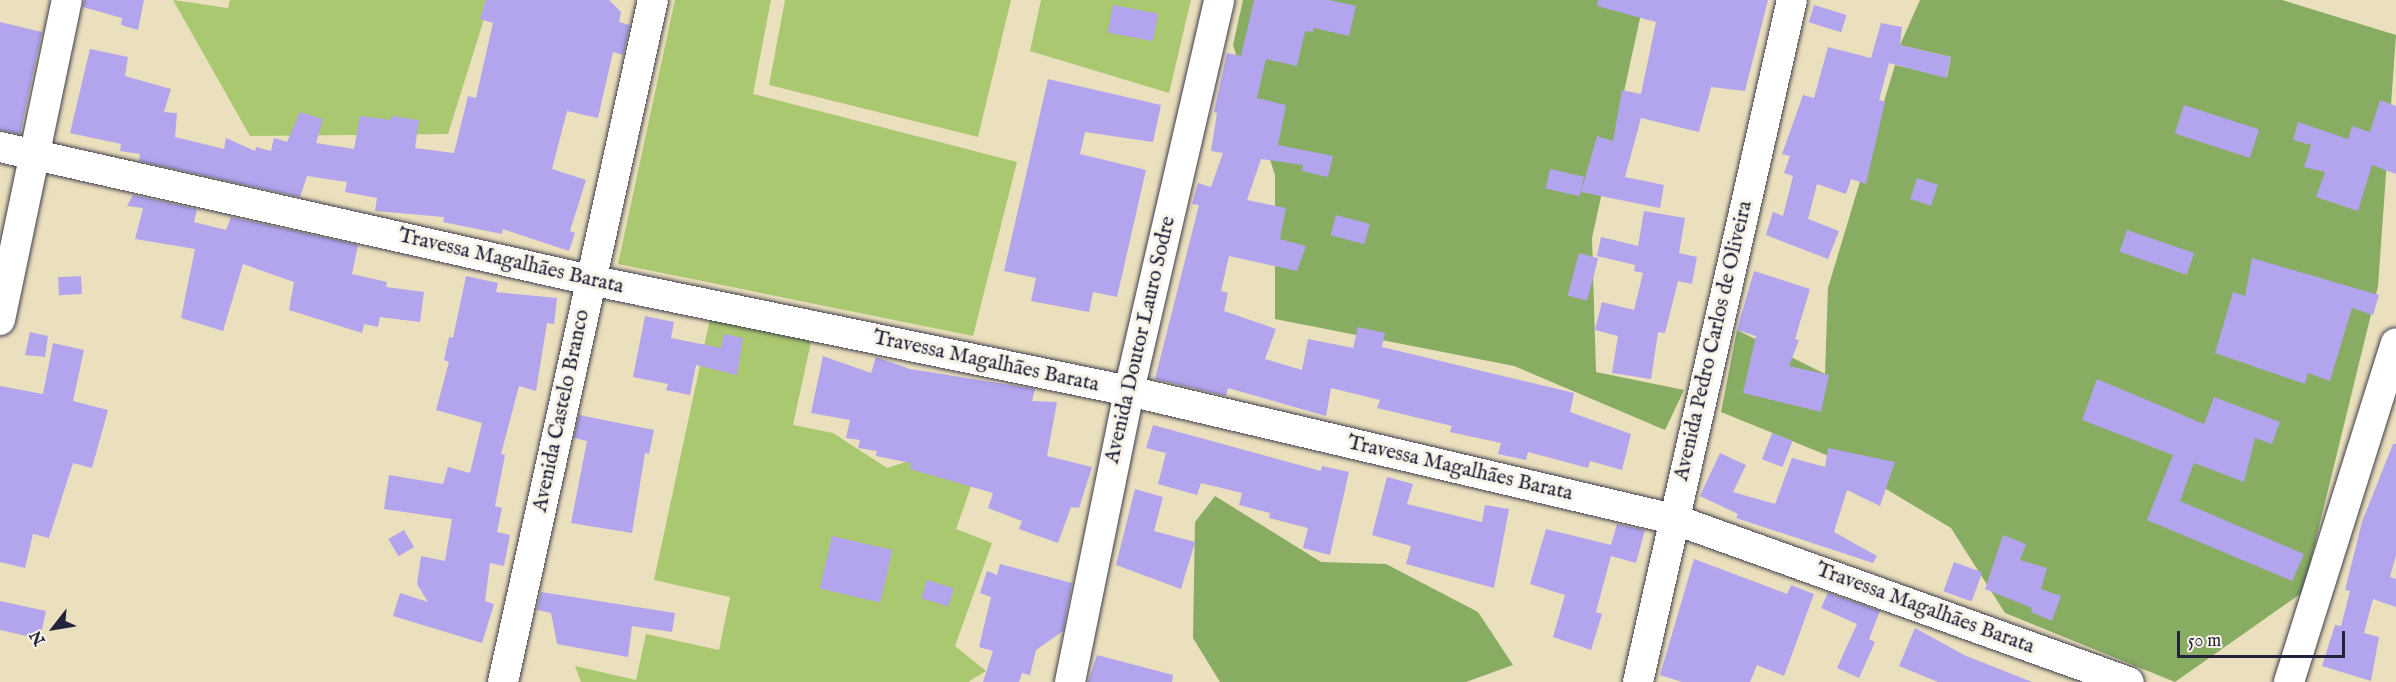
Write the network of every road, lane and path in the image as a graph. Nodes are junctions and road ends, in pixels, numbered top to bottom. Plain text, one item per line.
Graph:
1 (67, 0) edge
2 (653, 0) edge
3 (1219, 0) edge
4 (1792, 0) edge
5 (0, 147) edge
6 (35, 155) junction
7 (590, 280) junction
8 (0, 320) edge
9 (2396, 343) edge
10 (1129, 391) junction
11 (1673, 519) junction
12 (503, 682) edge
13 (1070, 682) edge
14 (1638, 682) edge
15 (2129, 682) edge
16 (2289, 682) edge

1 - 6 street
2 - 7 street, Avenida Castelo Branco
3 - 10 street, Avenida Doutor Lauro Sodre
4 - 11 street, Avenida Pedro Carlos de Oliveira
5 - 6 street, Travessa Magalhães Barata
6 - 7 street, Travessa Magalhães Barata
6 - 8 street
7 - 10 street, Travessa Magalhães Barata
7 - 12 street, Avenida Castelo Branco
9 - 16 street
10 - 11 street, Travessa Magalhães Barata
10 - 13 street, Avenida Doutor Lauro Sodre
11 - 14 street, Avenida Pedro Carlos de Oliveira
11 - 15 street, Travessa Magalhães Barata

